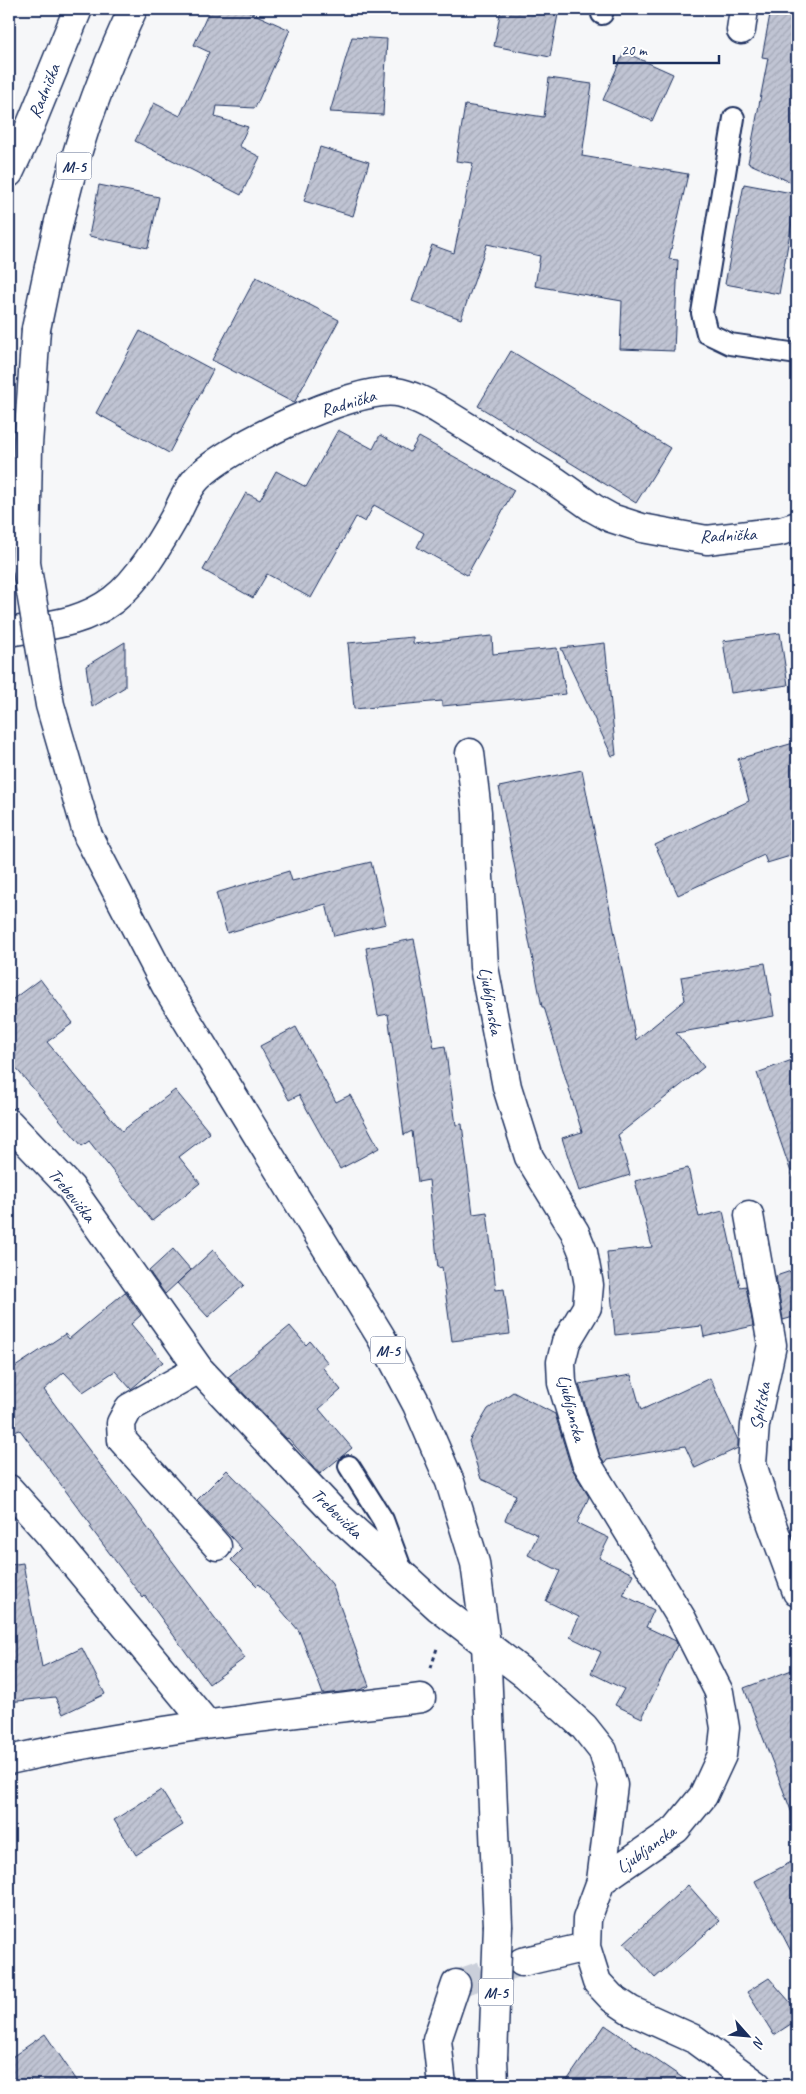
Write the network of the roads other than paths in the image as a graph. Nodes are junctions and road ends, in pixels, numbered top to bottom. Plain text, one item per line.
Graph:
1 (78, 9) edge
2 (133, 9) edge
3 (734, 118) dead end
4 (9, 173) edge
5 (797, 354) edge
6 (797, 526) edge
7 (9, 632) edge
8 (470, 752) dead end
9 (9, 1123) edge
10 (749, 1215) dead end
11 (199, 1369) junction
12 (349, 1466) dead end
13 (9, 1489) edge
14 (217, 1546) dead end
15 (404, 1576) junction
16 (797, 1592) edge
17 (486, 1644) junction
18 (421, 1698) road end
19 (206, 1724) junction
20 (9, 1760) edge
21 (601, 1880) junction
22 (586, 1947) junction
23 (522, 1962) tunnel mouth
24 (456, 1984) dead end
25 (442, 2085) edge
26 (494, 2085) edge
27 (758, 2085) edge

1 - 4 street, Radnička
2 - 17 street, M-5, bridge
3 - 5 lane
6 - 7 street, Radnička
8 - 21 street, Ljubljanska
9 - 11 street, Trebevićka
10 - 16 street, Splitska
11 - 14 street
11 - 15 street, Trebevićka
12 - 15 lane
13 - 19 street
15 - 17 street, Trebevićka
17 - 21 street, Ljubljanska
17 - 26 street, M-5, bridge
18 - 19 street
19 - 20 street
21 - 22 street, Ljubljanska
22 - 23 street
22 - 27 street, Ljubljanska
24 - 25 street

